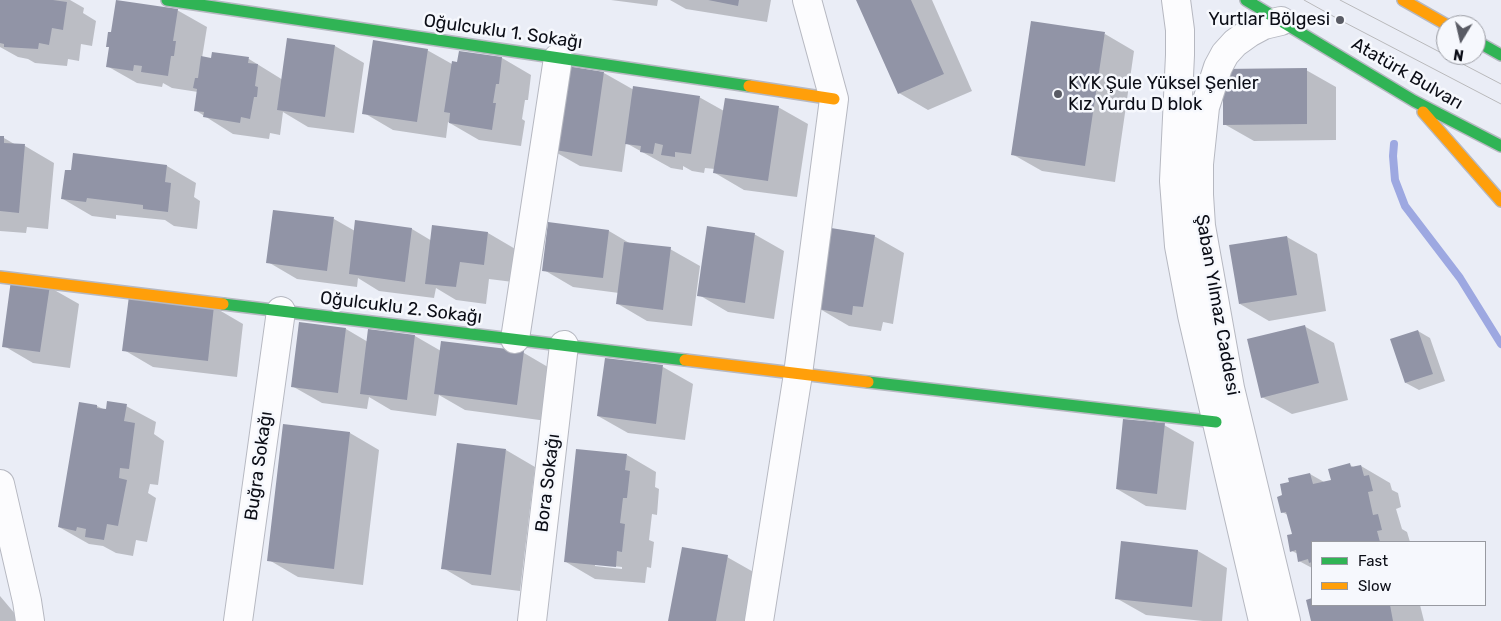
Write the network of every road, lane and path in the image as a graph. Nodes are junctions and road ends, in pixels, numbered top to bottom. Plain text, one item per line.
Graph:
1 (166, 0) edge
2 (807, 0) edge
3 (1176, 0) edge
4 (1246, 0) edge
5 (1403, 0) edge
6 (1436, 19) edge
7 (1281, 21) junction
8 (1486, 47) edge
9 (1501, 55) edge
10 (558, 58) junction
11 (834, 99) junction
12 (1414, 101) junction
13 (1501, 146) edge
14 (1501, 201) edge
15 (0, 276) edge
16 (281, 311) junction
17 (515, 339) junction
18 (564, 346) junction
19 (798, 374) junction
20 (1216, 422) junction
21 (0, 484) edge
22 (0, 566) edge
23 (29, 611) edge
24 (238, 621) edge
25 (532, 621) edge
26 (759, 621) edge
27 (1263, 621) edge
28 (1286, 621) edge

1 - 10 street, Oğulcuklu 1. Sokağı
2 - 11 street
3 - 20 street, Şaban Yılmaz Caddesi
4 - 7 street, Atatürk Bulvarı
5 - 6 street
7 - 12 street, Atatürk Bulvarı
7 - 28 street, Şaban Yılmaz Caddesi
8 - 9 street
10 - 11 street, Oğulcuklu 1. Sokağı
10 - 17 street
11 - 19 street
12 - 13 street, Atatürk Bulvarı
12 - 14 street
15 - 16 street, Oğulcuklu 2. Sokağı
16 - 17 street, Oğulcuklu 2. Sokağı
16 - 24 street, Buğra Sokağı
17 - 18 street, Oğulcuklu 2. Sokağı
18 - 19 street, Oğulcuklu 2. Sokağı
18 - 25 street, Bora Sokağı
19 - 20 street, Oğulcuklu 2. Sokağı
19 - 26 street
20 - 27 street, Şaban Yılmaz Caddesi
21 - 23 street
22 - 23 street

